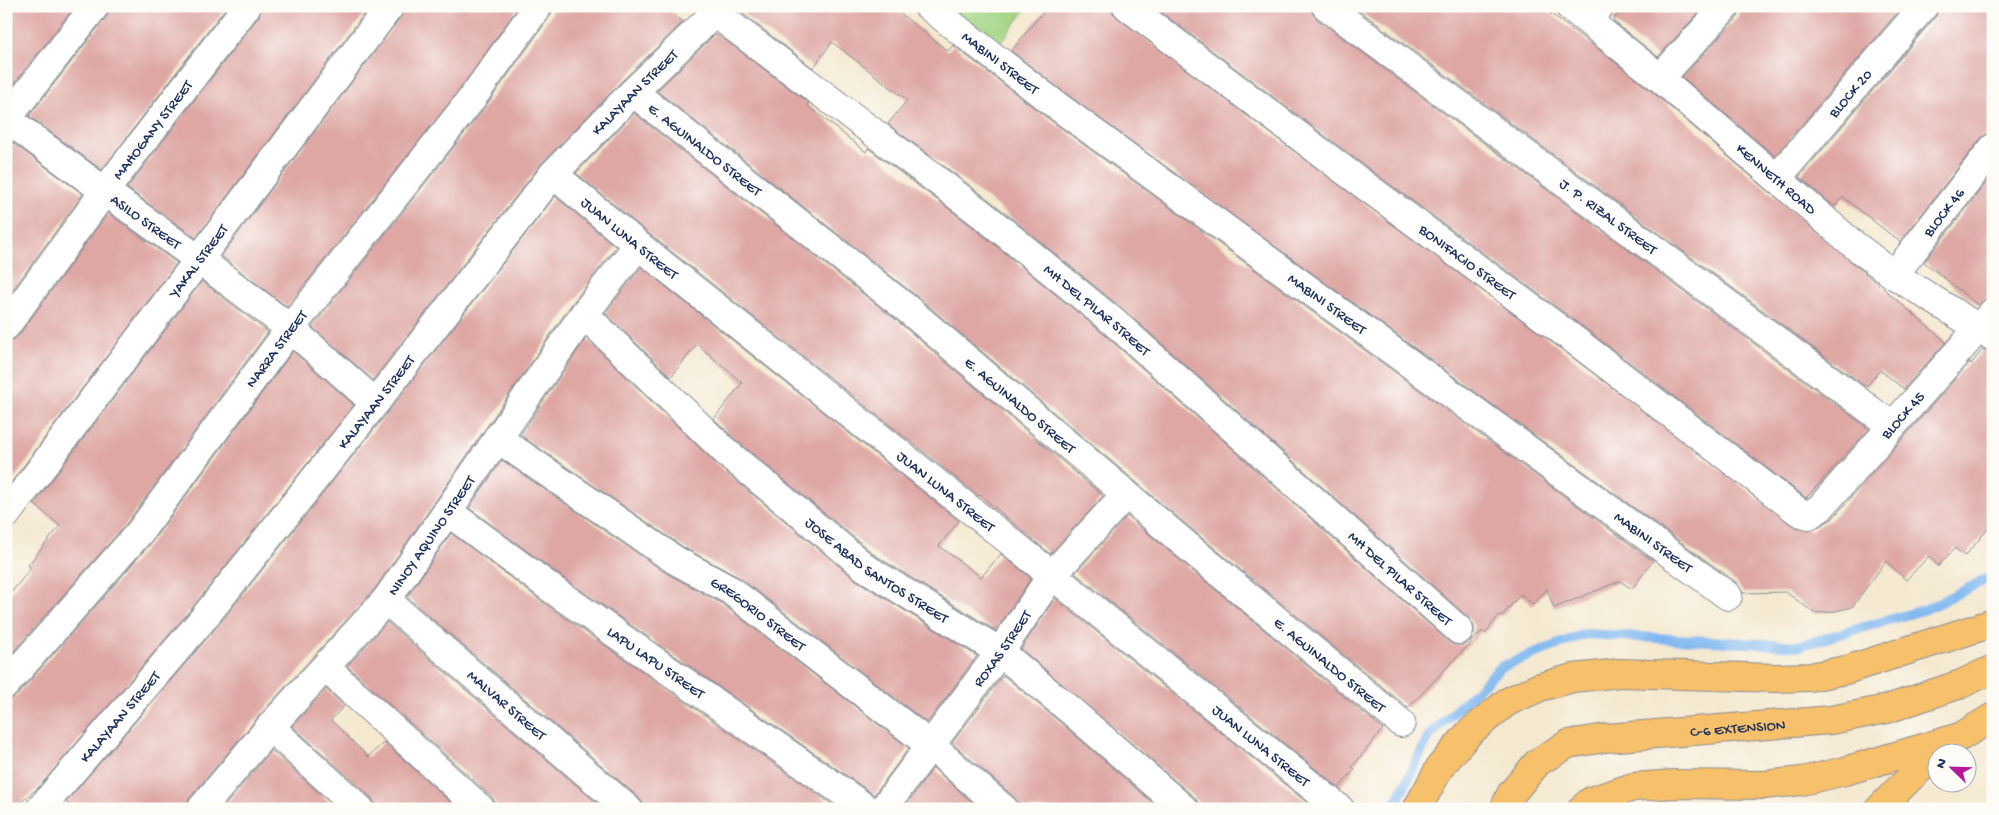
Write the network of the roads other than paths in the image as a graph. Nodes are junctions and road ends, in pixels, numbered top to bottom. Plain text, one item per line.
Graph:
1 (95, 6) edge
2 (247, 6) edge
3 (390, 6) edge
4 (538, 6) edge
5 (928, 6) edge
6 (1127, 6) edge
7 (1326, 6) edge
8 (1726, 6) edge
9 (1924, 6) edge
10 (718, 10) edge
11 (1586, 11) edge
12 (1660, 78) junction
13 (633, 92) junction
14 (6, 119) edge
15 (1993, 148) edge
16 (553, 174) junction
17 (1777, 178) junction
18 (104, 192) junction
19 (638, 244) junction
20 (199, 259) junction
21 (1894, 275) junction
22 (584, 314) junction
23 (6, 326) edge
24 (1988, 326) edge
25 (290, 329) junction
26 (375, 403) junction
27 (1892, 426) junction
28 (497, 438) junction
29 (1126, 494) junction
30 (447, 510) junction
31 (6, 515) edge
32 (1808, 515) joint
33 (1052, 575) junction
34 (1728, 596) dead end
35 (386, 600) junction
36 (1993, 623) edge
37 (1459, 630) dead end
38 (1000, 652) junction
39 (326, 668) junction
40 (1993, 669) edge
41 (6, 684) edge
42 (1993, 717) edge
43 (1401, 723) dead end
44 (270, 727) junction
45 (1956, 742) edge
46 (930, 746) junction
47 (1926, 751) edge
48 (1926, 764) edge
49 (40, 809) edge
50 (201, 809) edge
51 (360, 809) edge
52 (482, 809) edge
53 (628, 809) edge
54 (867, 809) edge
55 (883, 809) edge
56 (1004, 809) edge
57 (1184, 809) edge
58 (1340, 809) edge
59 (1417, 809) edge
60 (1504, 809) edge
61 (1582, 809) edge
62 (1879, 809) edge

1 - 14 street
2 - 18 street, MAHOGANY STREET
3 - 20 street, YAKAL STREET
4 - 25 street, NARRA STREET
5 - 34 street, MABINI STREET
6 - 32 street, BONIFACIO STREET
7 - 27 street, J. P. RIZAL STREET
8 - 12 street
9 - 17 street, BLOCK 20
10 - 13 street, KALAYAAN STREET
10 - 37 street, MH DEL PILAR STREET
11 - 12 street, KENNETH ROAD
12 - 17 street, KENNETH ROAD
13 - 16 street, KALAYAAN STREET
13 - 29 street, E. AGUINALDO STREET
14 - 18 street, ASILO STREET
15 - 21 street, BLOCK 46
16 - 19 street, JUAN LUNA STREET
16 - 26 street, KALAYAAN STREET
17 - 21 street, KENNETH ROAD
18 - 20 street, ASILO STREET
18 - 23 street, MAHOGANY STREET
19 - 22 street, NINOY AQUINO STREET
19 - 33 street, JUAN LUNA STREET
20 - 25 street, ASILO STREET
20 - 31 street, YAKAL STREET
21 - 24 street, KENNETH ROAD
22 - 28 street, NINOY AQUINO STREET
22 - 38 street, JOSE ABAD SANTOS STREET
24 - 27 street, BLOCK 45
25 - 26 street, ASILO STREET
25 - 41 street, NARRA STREET
26 - 49 street, KALAYAAN STREET
27 - 32 street, BLOCK 45
28 - 30 street, NINOY AQUINO STREET
28 - 46 street, GREGORIO STREET
29 - 33 street, ROXAS STREET
29 - 43 street, E. AGUINALDO STREET
30 - 35 street, NINOY AQUINO STREET
30 - 54 street, LAPU LAPU STREET
33 - 38 street, ROXAS STREET
33 - 58 street, JUAN LUNA STREET
35 - 39 street, NINOY AQUINO STREET
35 - 53 street, MALVAR STREET
36 - 59 main road
38 - 46 street, ROXAS STREET
38 - 57 street, JOSE ABAD SANTOS STREET
39 - 44 street, NINOY AQUINO STREET
39 - 52 street
40 - 60 main road, C-6 EXTENSION
42 - 45 main road
44 - 50 street, NINOY AQUINO STREET
44 - 51 street
46 - 55 street, ROXAS STREET
46 - 56 street, GREGORIO STREET
47 - 61 main road
48 - 62 main road

